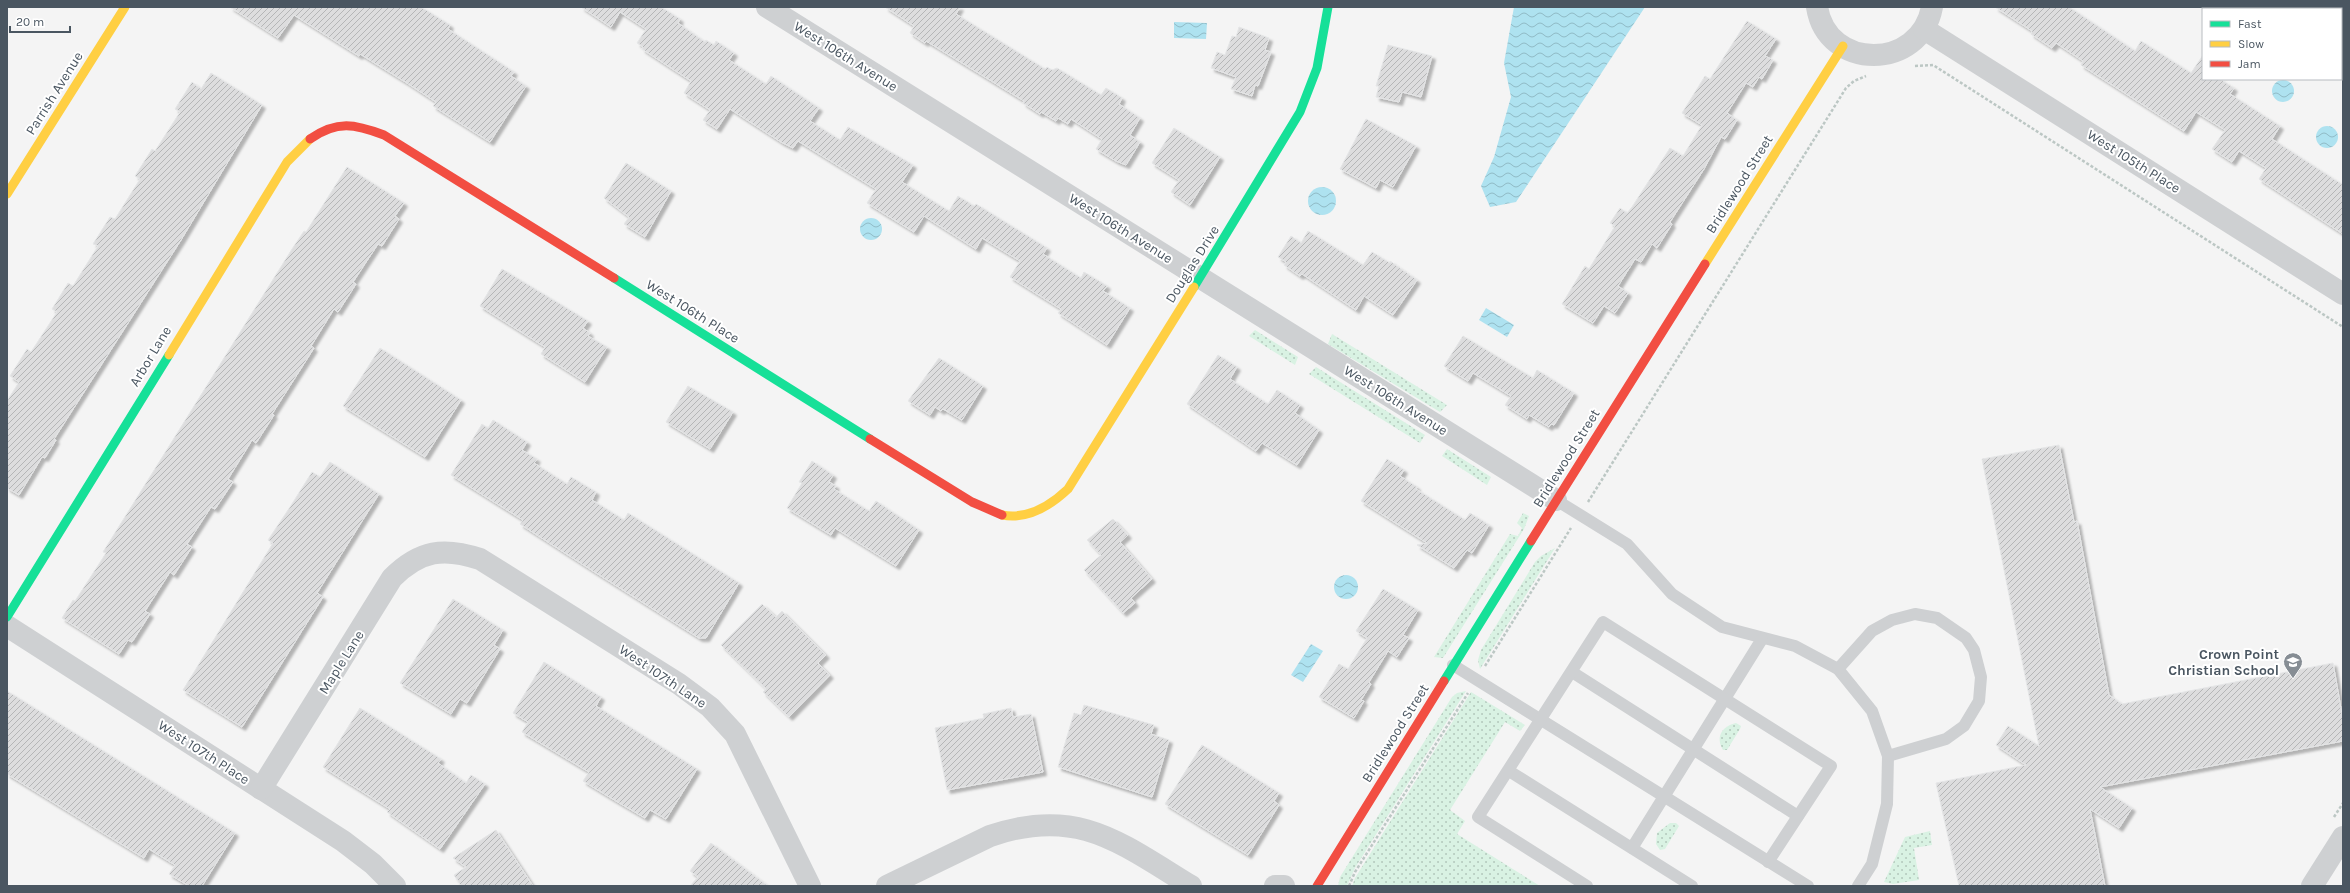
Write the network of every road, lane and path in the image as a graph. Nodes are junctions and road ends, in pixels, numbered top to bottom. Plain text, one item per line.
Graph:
1 (125, 7) edge
2 (767, 7) edge
3 (1328, 7) edge
4 (1817, 7) edge
5 (1932, 7) edge
6 (1924, 29) junction
7 (1843, 46) junction
8 (1907, 68) dead end
9 (1871, 76) dead end
10 (334, 126) joint
11 (7, 194) edge
12 (1200, 277) junction
13 (2343, 294) edge
14 (2343, 327) edge
15 (1556, 500) junction
16 (1038, 511) joint
17 (1580, 515) junction
18 (436, 552) joint
19 (7, 618) edge
20 (7, 626) edge
21 (1762, 639) junction
22 (1453, 665) junction
23 (1838, 669) junction
24 (1572, 672) junction
25 (1476, 680) junction
26 (1725, 699) junction
27 (1540, 720) junction
28 (1693, 749) junction
29 (1888, 756) junction
30 (1508, 771) junction
31 (261, 789) junction
32 (1664, 797) junction
33 (1798, 816) junction
34 (2343, 837) edge
35 (1632, 848) junction
36 (1768, 862) junction
37 (395, 886) edge
38 (810, 886) edge
39 (887, 886) edge
40 (1191, 886) edge
41 (1276, 886) edge
42 (1284, 886) edge
43 (1317, 886) edge
44 (1349, 886) edge
45 (1587, 886) edge
46 (1692, 886) edge
47 (1808, 886) edge
48 (1858, 886) edge
49 (2312, 886) edge

1 - 11 street, Parrish Avenue
2 - 12 street, West 106th Avenue
3 - 12 street, Douglas Drive
4 - 7 street
5 - 6 street
6 - 7 street
6 - 13 street, West 105th Place
7 - 15 street, Bridlewood Street
8 - 14 path
9 - 17 path
10 - 16 street, West 106th Place
10 - 19 street, Arbor Lane
12 - 15 street, West 106th Avenue
12 - 16 street, Douglas Drive
15 - 17 lane
15 - 22 street, Bridlewood Street
17 - 21 lane
17 - 25 path
18 - 31 street, Maple Lane
18 - 38 street, West 107th Lane
20 - 31 street, West 107th Place
21 - 23 lane
21 - 26 lane
22 - 25 lane
22 - 43 street, Bridlewood Street
23 - 29 lane
23 - 29 lane
24 - 26 lane
24 - 27 lane
24 - 28 lane
25 - 27 lane
25 - 44 path
26 - 28 lane
26 - 33 lane
27 - 30 lane
27 - 32 lane
28 - 32 lane
28 - 33 lane
29 - 48 lane
30 - 35 lane
30 - 45 lane
31 - 37 street, West 107th Place
32 - 35 lane
32 - 36 lane
33 - 36 lane
34 - 49 street
35 - 46 lane
36 - 47 lane
39 - 40 street
41 - 42 street

